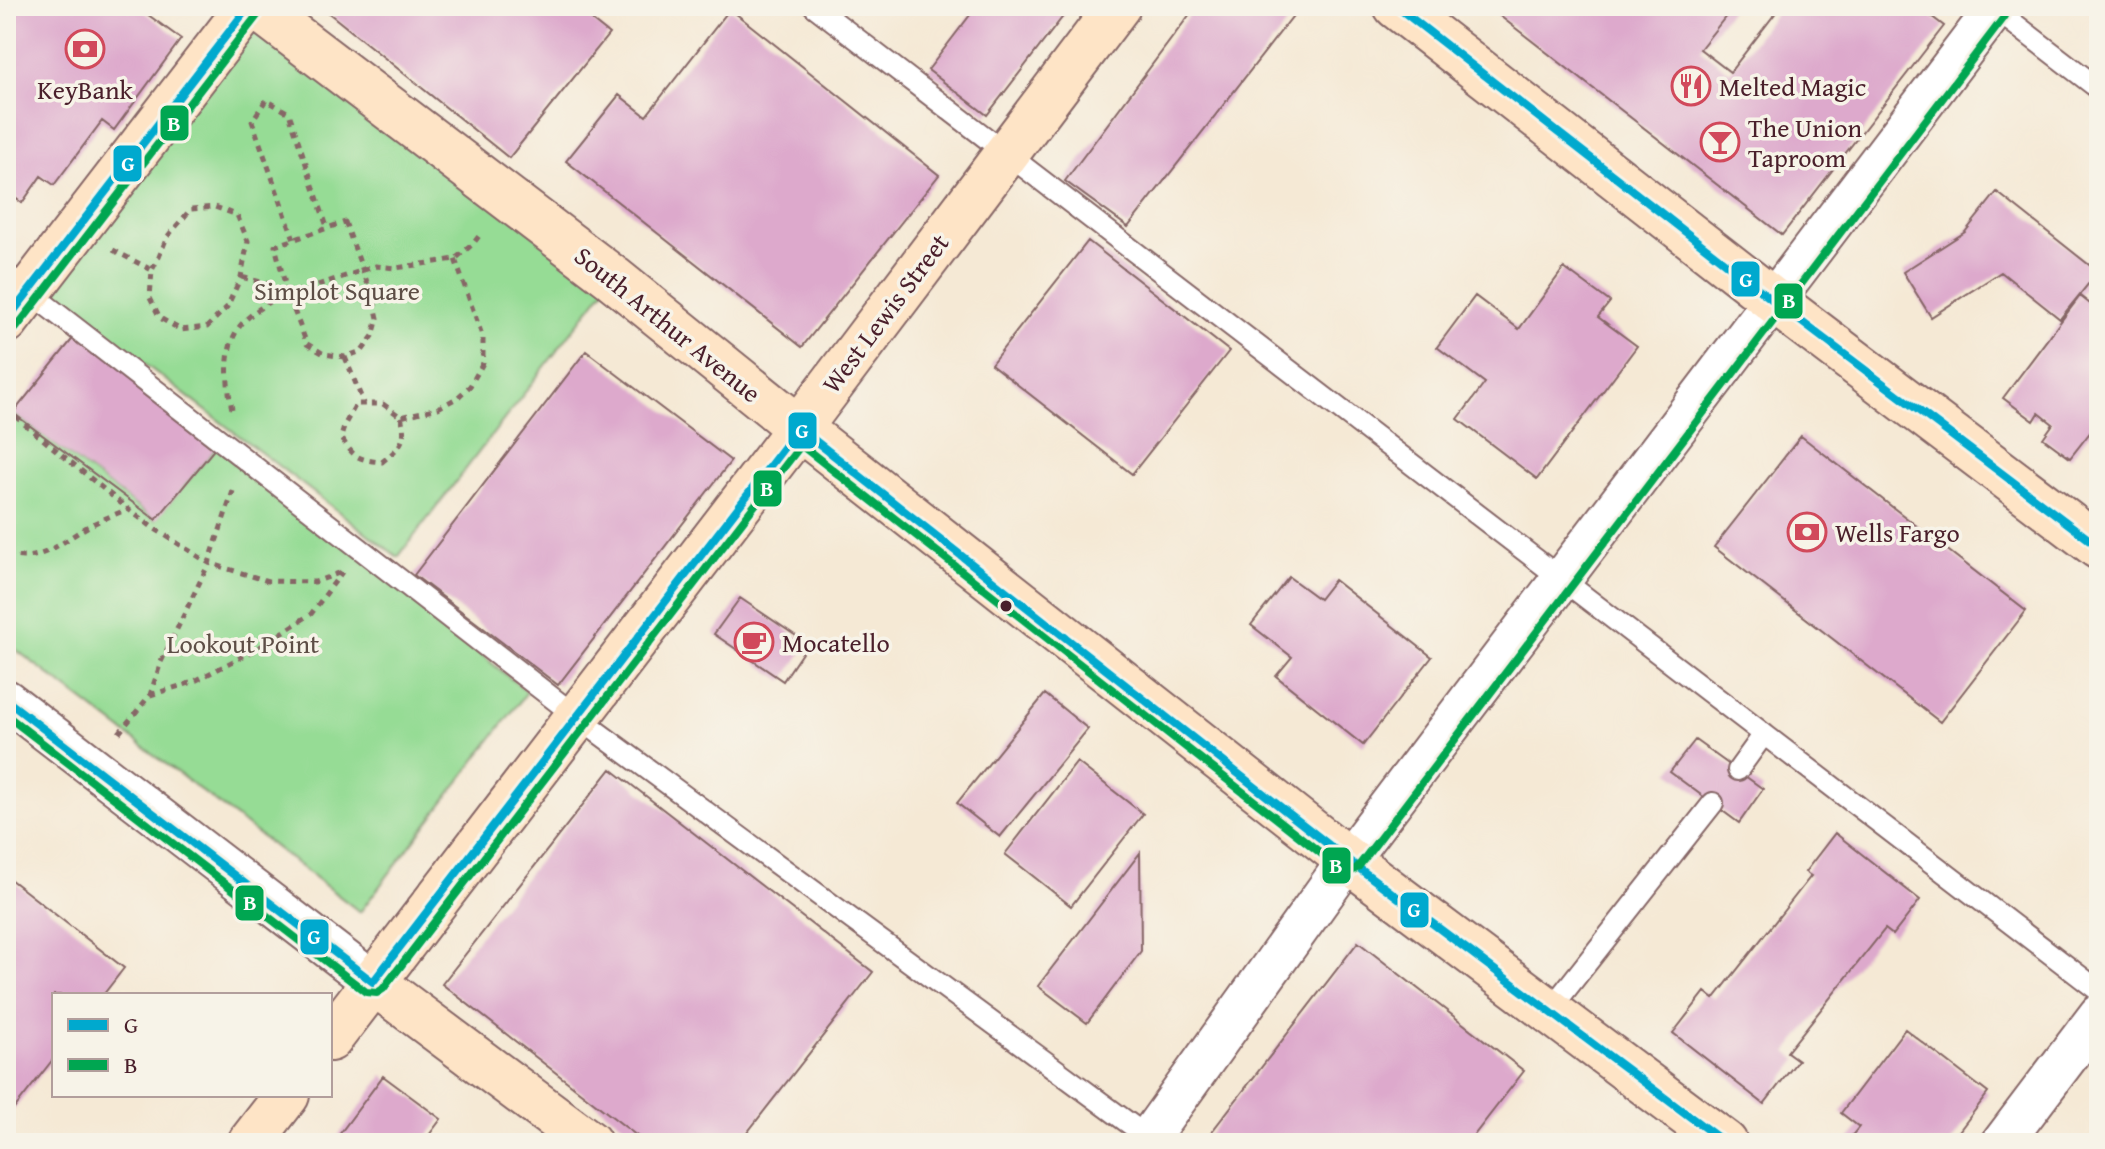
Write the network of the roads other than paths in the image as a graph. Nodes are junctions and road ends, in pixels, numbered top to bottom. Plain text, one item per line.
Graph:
1 (249, 6) edge
2 (255, 6) edge
3 (814, 6) edge
4 (1118, 6) edge
5 (1396, 6) edge
6 (1995, 7) edge
7 (2099, 89) edge
8 (1007, 154) junction
9 (14, 296) edge
10 (1774, 301) junction
11 (799, 428) junction
12 (2099, 547) edge
13 (1562, 580) junction
14 (6, 700) edge
15 (577, 717) junction
16 (1764, 734) junction
17 (1738, 770) dead end
18 (1713, 803) dead end
19 (1348, 860) junction
20 (373, 982) junction
21 (2099, 991) edge
22 (1549, 1011) junction
23 (2099, 1015) edge
24 (332, 1036) edge
25 (285, 1097) edge
26 (1150, 1141) edge
27 (250, 1143) edge
28 (589, 1143) edge
29 (1725, 1143) edge
30 (2002, 1143) edge

1 - 9 main road
2 - 11 main road, South Arthur Avenue
3 - 8 lane
4 - 8 main road, West Lewis Street
5 - 10 main road
6 - 7 lane
6 - 10 street
8 - 11 main road, West Lewis Street
8 - 13 lane
9 - 15 lane
10 - 12 main road
10 - 13 street
11 - 15 main road, West Lewis Street
11 - 19 main road, South Arthur Avenue
13 - 16 lane
13 - 19 street
14 - 20 street
15 - 20 main road, West Lewis Street
15 - 26 lane
16 - 17 lane
16 - 21 lane
18 - 22 lane
19 - 22 main road, South Arthur Avenue
19 - 26 street
20 - 24 main road, West Lewis Street
20 - 28 main road
22 - 29 main road, South Arthur Avenue
23 - 30 street
25 - 27 main road

